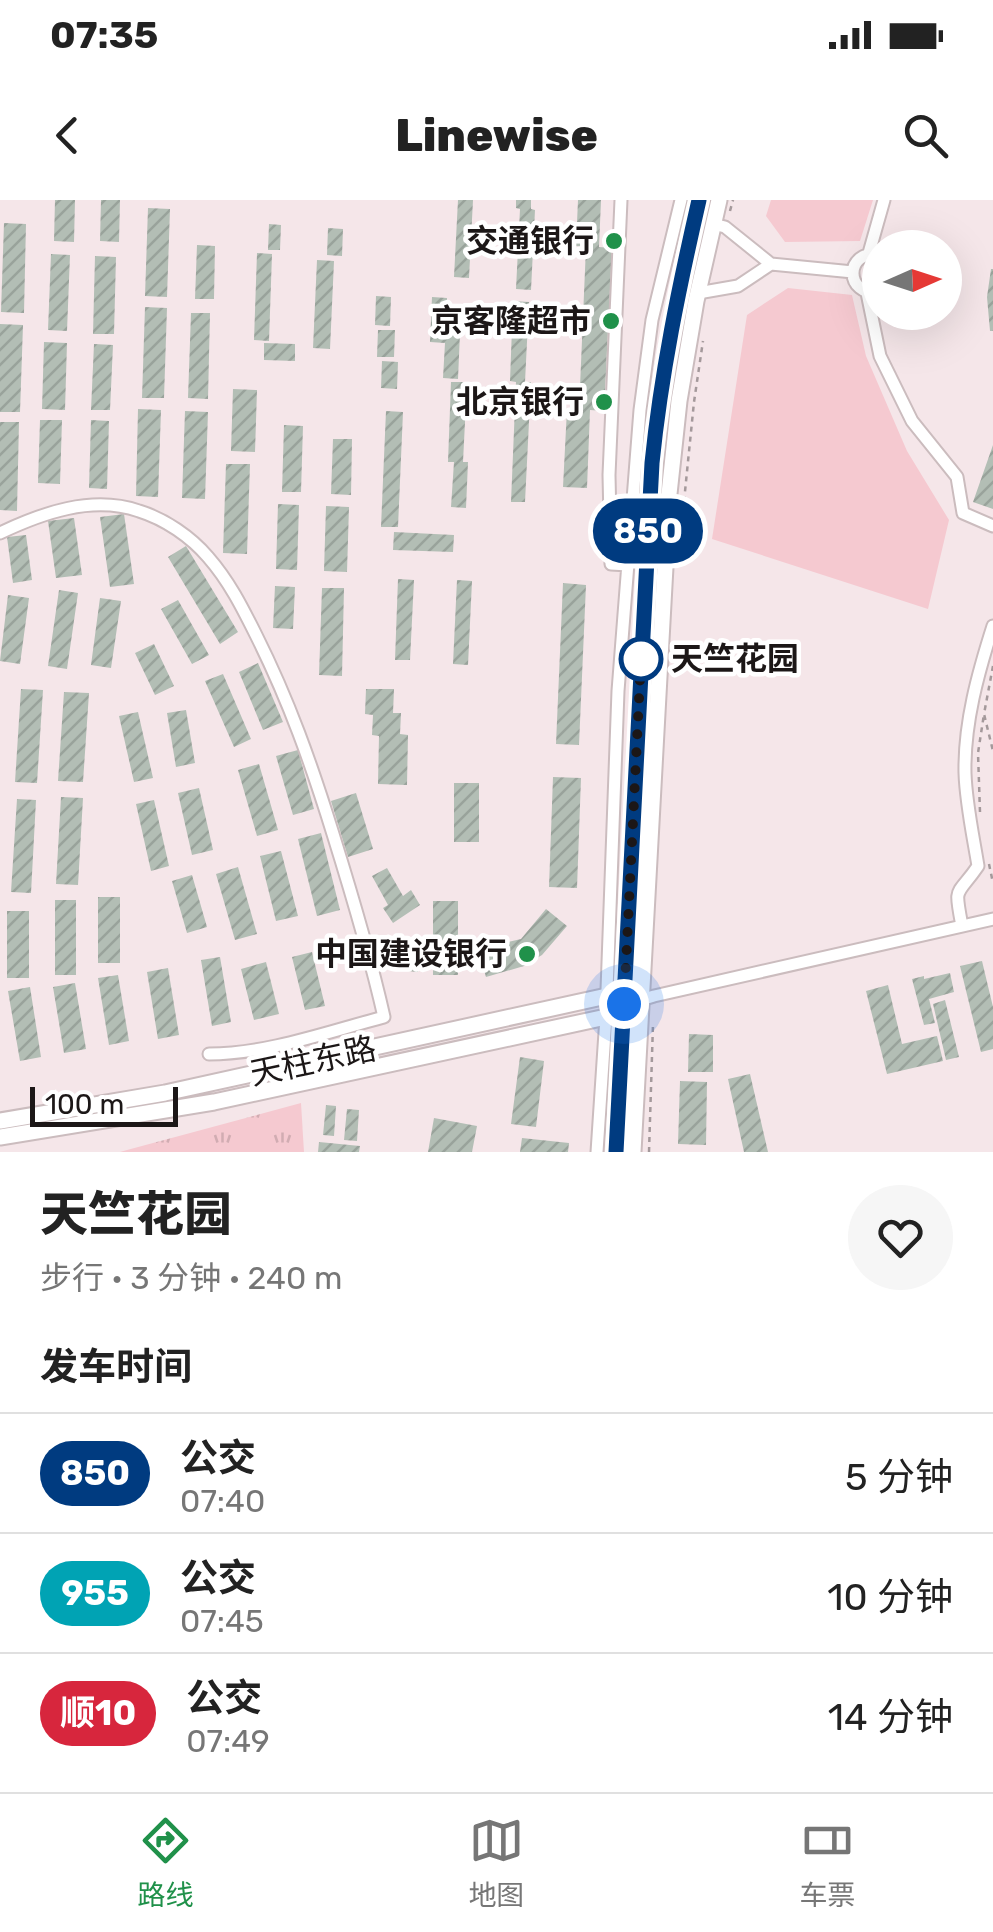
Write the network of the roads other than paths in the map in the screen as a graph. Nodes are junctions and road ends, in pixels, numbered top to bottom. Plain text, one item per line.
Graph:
1 (621, 200) edge
2 (681, 200) edge
3 (699, 200) edge
4 (719, 200) edge
5 (884, 200) edge
6 (719, 225) junction
7 (878, 230) edge
8 (862, 259) edge
9 (771, 264) junction
10 (853, 272) junction
11 (862, 288) edge
12 (698, 293) junction
13 (878, 330) edge
14 (993, 526) edge
15 (0, 534) edge
16 (628, 565) junction
17 (993, 626) edge
18 (993, 918) edge
19 (962, 926) junction
20 (606, 996) junction
21 (636, 998) junction
22 (606, 1017) junction
23 (208, 1054) dead end
24 (0, 1121) edge
25 (0, 1138) edge
26 (597, 1152) edge
27 (616, 1152) edge
28 (632, 1152) edge

1 - 16 street
2 - 16 street
3 - 21 main road
4 - 6 main road
5 - 7 street
6 - 9 street
6 - 12 main road
8 - 10 street
9 - 10 street
9 - 12 street
10 - 11 street
12 - 21 main road
13 - 14 street
15 - 23 street
16 - 20 street
17 - 19 street
18 - 19 street, 天柱东路
19 - 21 street, 天柱东路
20 - 21 main road, 天柱东路
20 - 22 street
20 - 24 main road, 天柱东路
21 - 22 street
21 - 27 main road
21 - 28 main road
22 - 25 main road, 天柱东路
22 - 26 street

